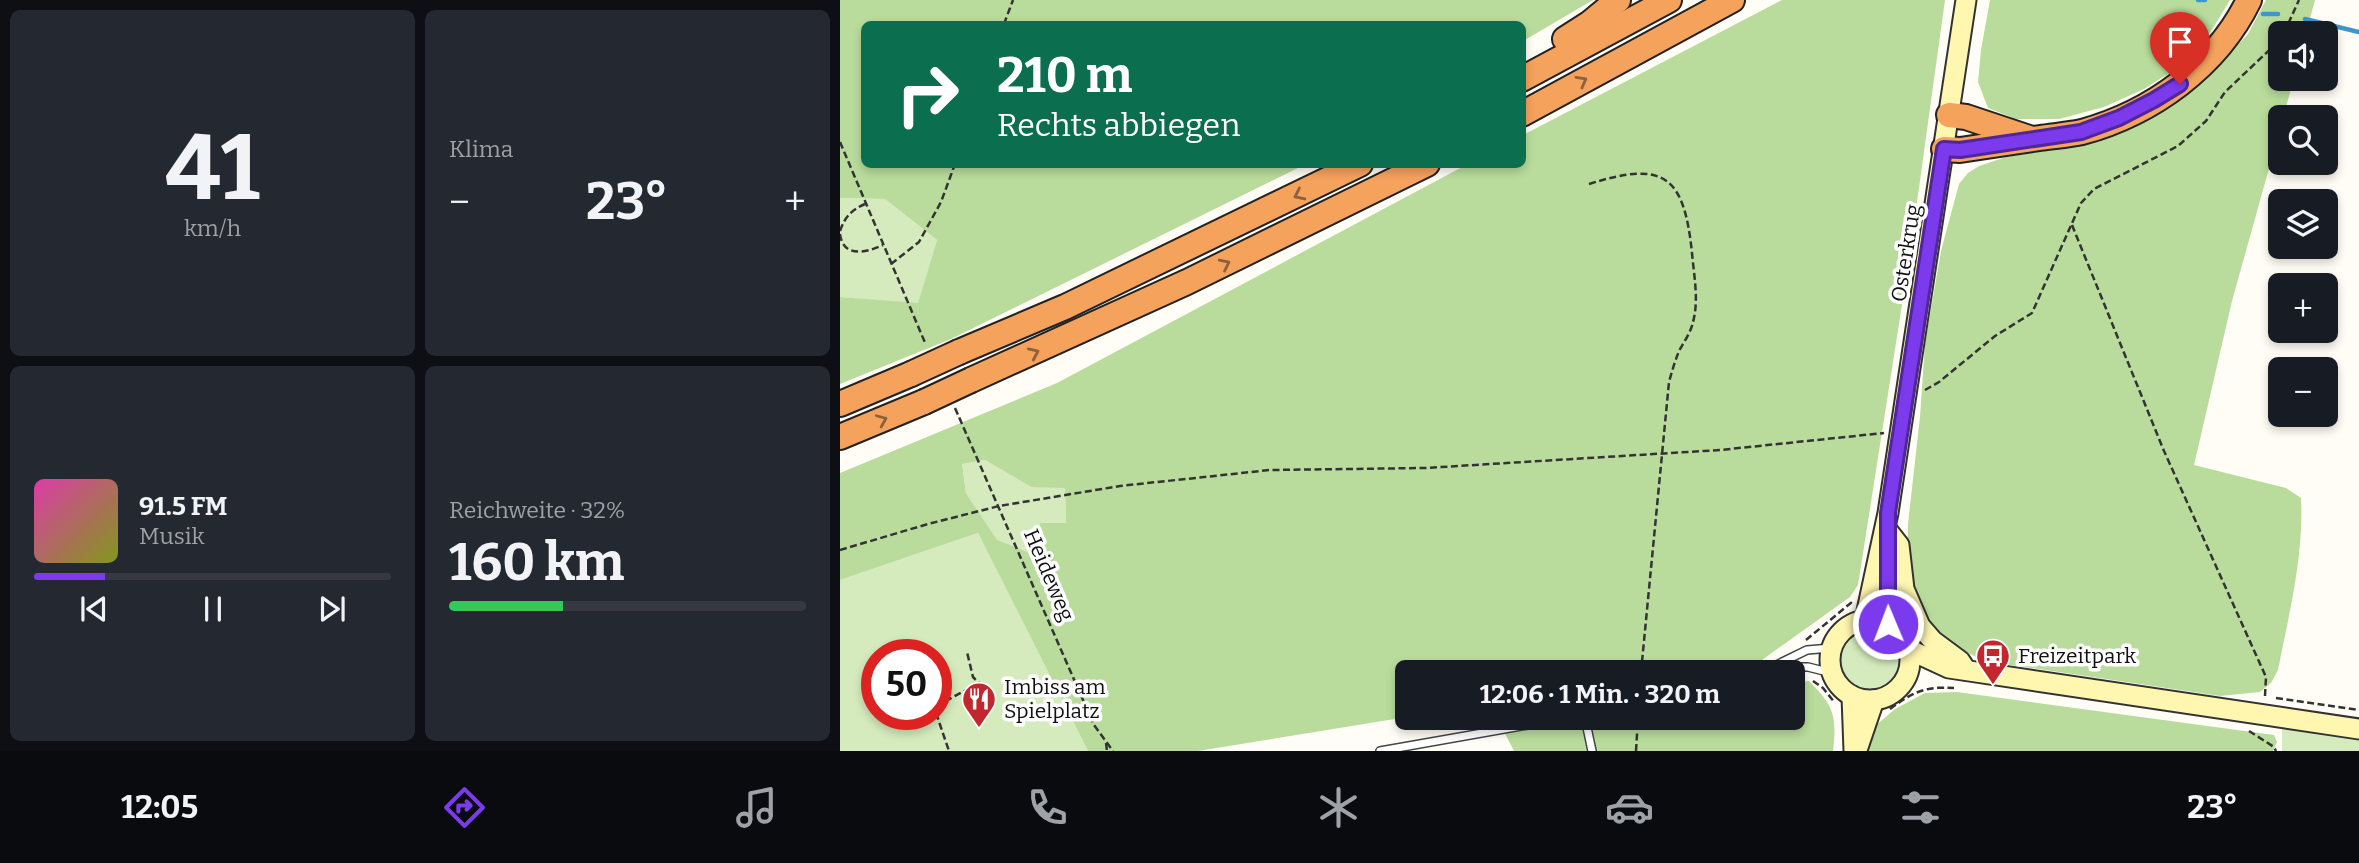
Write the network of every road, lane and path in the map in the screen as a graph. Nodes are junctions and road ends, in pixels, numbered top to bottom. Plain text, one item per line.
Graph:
1 (1013, 0) edge
2 (1618, 0) edge
3 (1670, 0) edge
4 (1732, 0) edge
5 (1966, 0) edge
6 (2249, 0) edge
7 (2299, 0) edge
8 (1005, 21) edge
9 (2289, 21) edge
10 (2268, 51) edge
11 (1526, 62) edge
12 (1526, 77) edge
13 (1526, 112) edge
14 (1949, 115) junction
15 (2033, 139) junction
16 (840, 142) edge
17 (1944, 149) junction
18 (954, 168) edge
19 (1352, 168) edge
20 (1419, 168) edge
21 (1589, 184) dead end
22 (866, 204) junction
23 (2072, 225) junction
24 (840, 232) edge
25 (883, 245) junction
26 (891, 264) junction
27 (925, 343) dead end
28 (1923, 391) dead end
29 (840, 404) edge
30 (956, 410) dead end
31 (1885, 433) dead end
32 (840, 438) edge
33 (1661, 453) junction
34 (999, 506) junction
35 (1888, 522) junction
36 (840, 550) edge
37 (1865, 620) junction
38 (1888, 624) junction
39 (1831, 648) junction
40 (1910, 650) junction
41 (967, 652) dead end
42 (1642, 660) edge
43 (1788, 660) edge
44 (1805, 667) edge
45 (1832, 673) junction
46 (1908, 675) junction
47 (1957, 675) junction
48 (1809, 678) dead end
49 (952, 698) edge
50 (2264, 699) dead end
51 (1844, 700) junction
52 (1878, 707) junction
53 (2240, 725) dead end
54 (2359, 729) edge
55 (941, 730) edge
56 (1499, 730) edge
57 (1588, 730) edge
58 (1637, 730) edge
59 (1106, 743) junction
60 (948, 751) edge
61 (1107, 751) edge
62 (1113, 751) edge
63 (1380, 751) edge
64 (1592, 751) edge
65 (1636, 751) edge
66 (1855, 751) edge
67 (2276, 751) edge

1 - 8 path
2 - 11 highway
3 - 12 highway
13 -> 4 highway
5 - 14 main road, Osterkrug
6 - 15 highway
7 - 9 path
10 - 23 path
14 - 15 highway
14 - 17 main road, Osterkrug
15 - 17 highway
16 - 22 path
17 - 35 main road, Osterkrug
18 - 26 path
19 -> 29 highway, bridge
32 -> 20 highway, bridge
21 - 33 path
22 - 24 path
22 - 25 path
23 - 28 path
23 - 50 path
24 - 25 path
25 - 26 path
26 - 27 path
30 - 34 path, Heideweg
31 - 33 path
33 - 34 path
33 - 42 path
34 - 36 path
34 - 59 path, Heideweg
35 - 37 main road, Osterkrug
35 - 38 main road, Osterkrug
35 - 47 main road
37 - 38 main road
37 - 39 main road
38 - 40 main road
39 - 43 lane
39 - 45 main road
40 - 46 main road
40 - 47 main road
41 - 49 path
44 - 45 lane
45 - 51 main road
46 - 47 main road
46 - 52 main road
47 - 52 path
47 - 54 main road
48 - 51 path
51 - 52 main road
51 - 66 main road
52 - 66 main road
53 - 67 path
55 - 60 path
56 - 63 lane
57 - 64 lane
58 - 65 path
59 - 61 path
59 - 62 path, Heideweg

